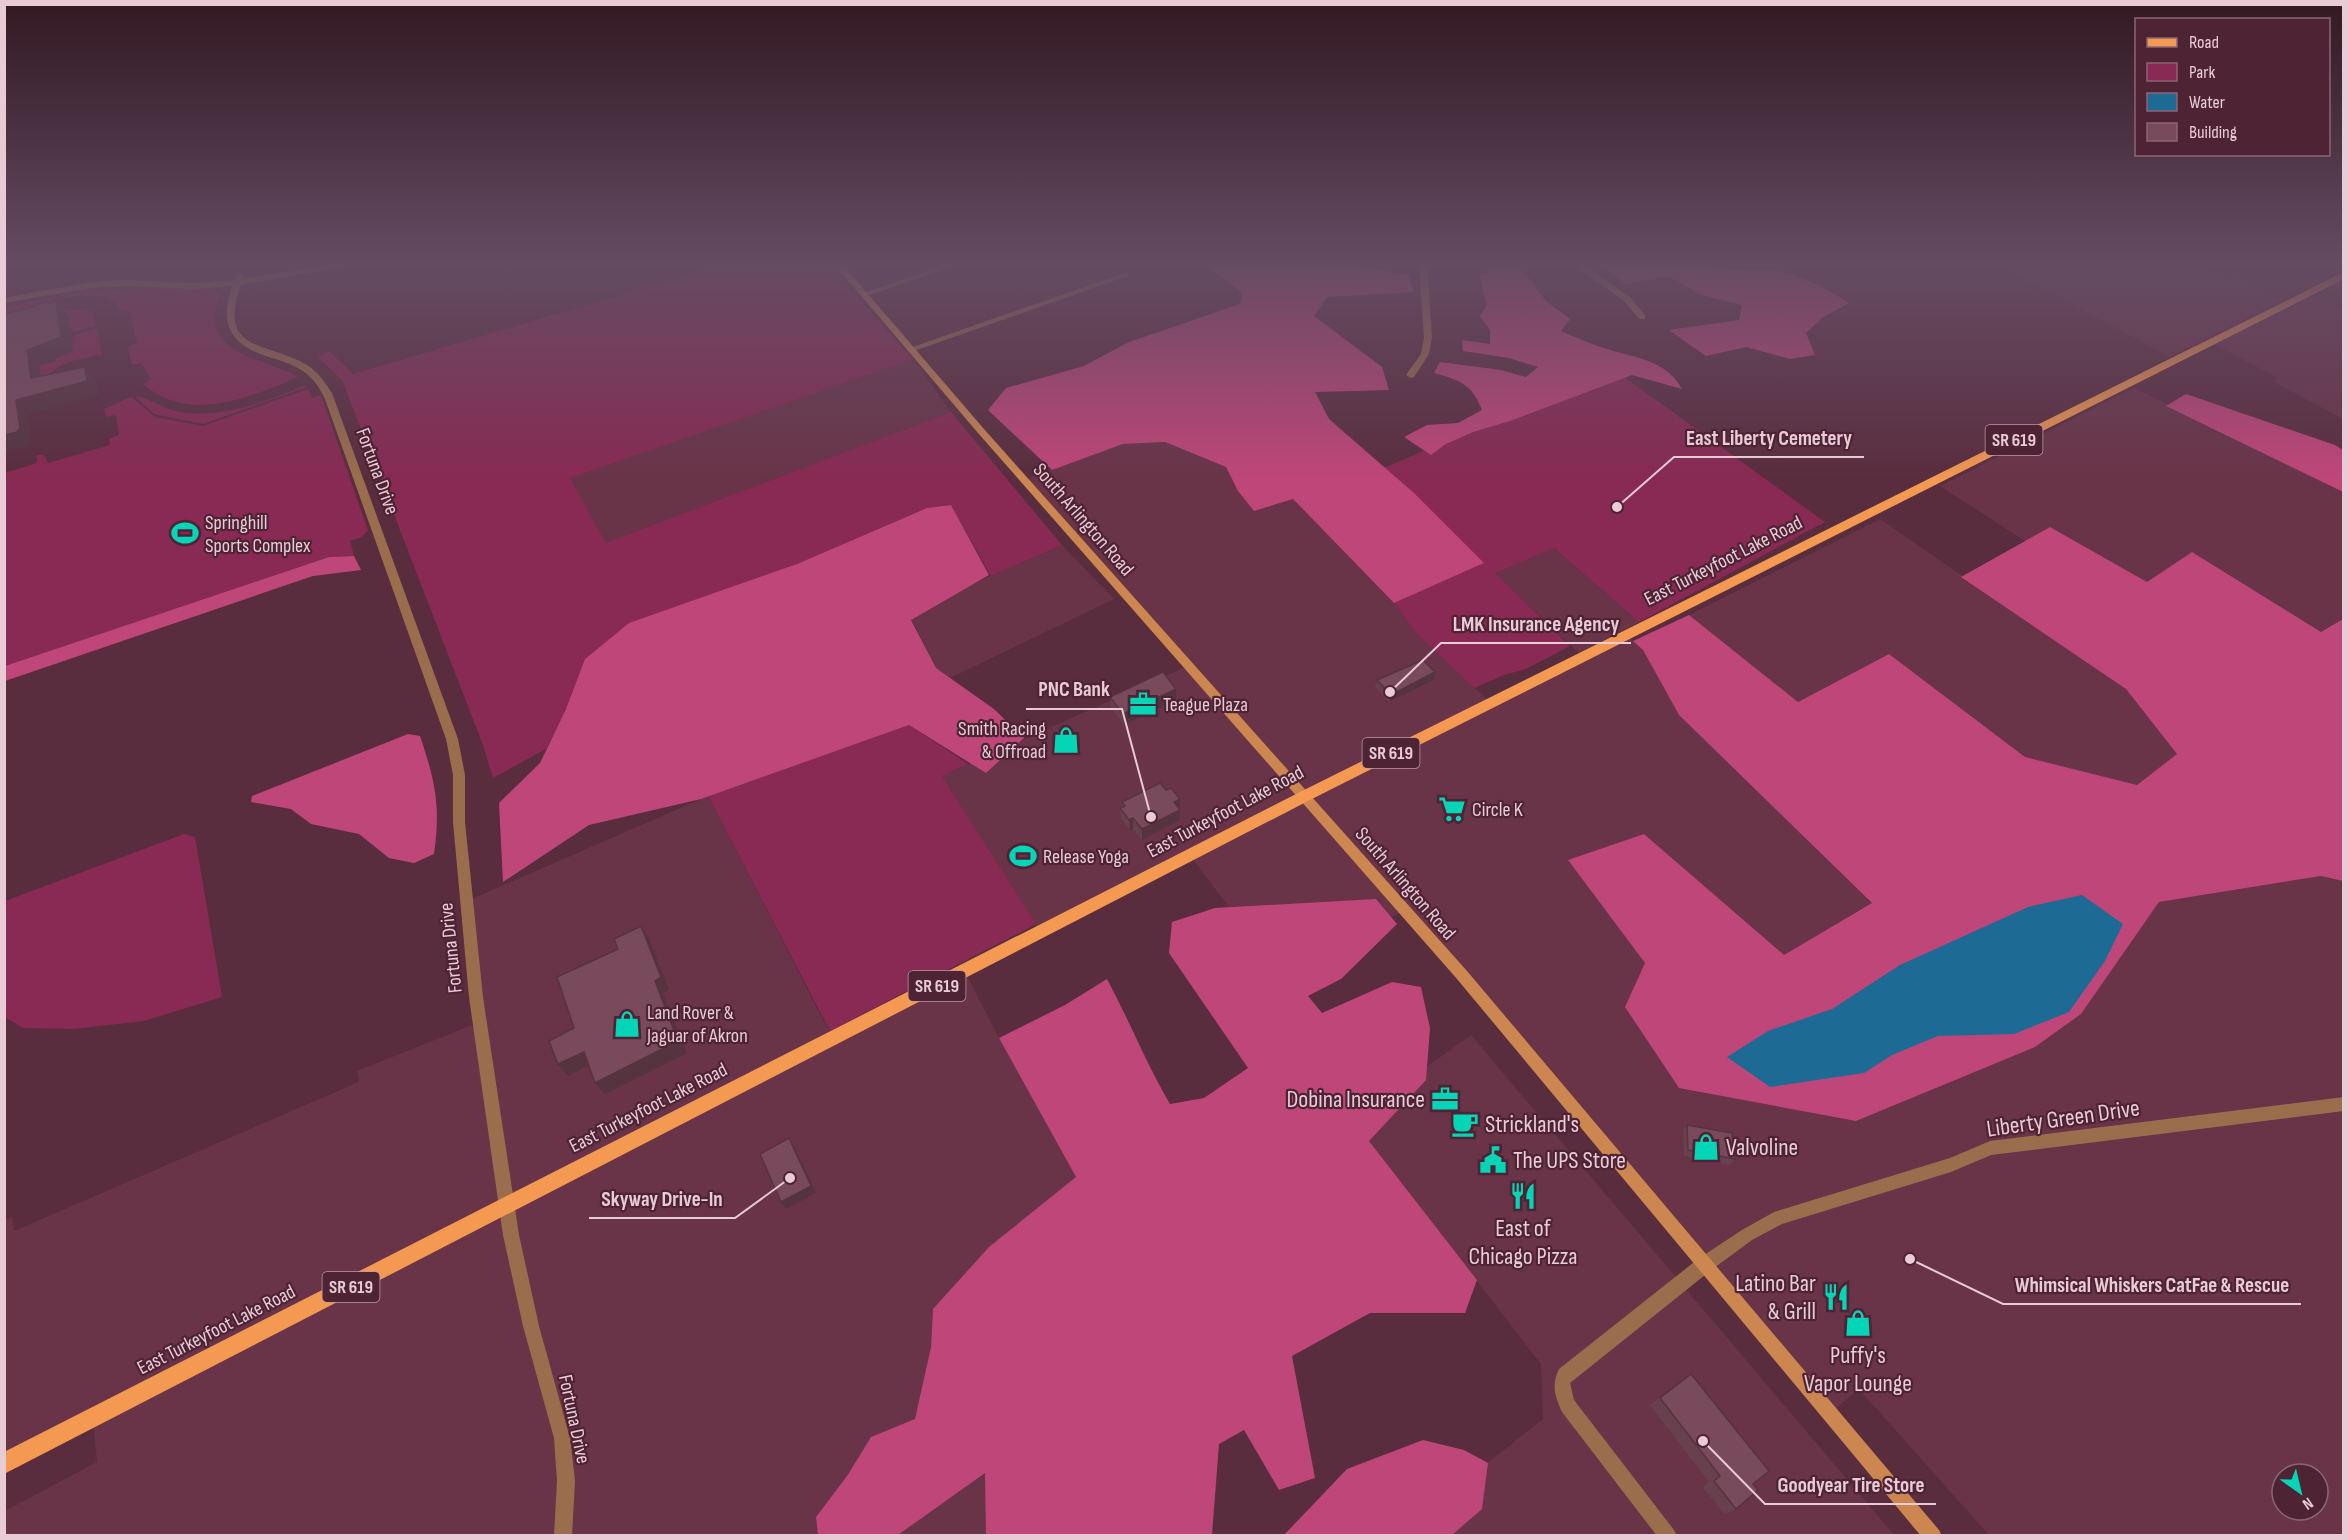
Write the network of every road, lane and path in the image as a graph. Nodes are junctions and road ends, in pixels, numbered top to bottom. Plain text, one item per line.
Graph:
1 (239, 337) edge
2 (901, 337) edge
3 (947, 337) edge
4 (1428, 337) edge
5 (2220, 337) edge
6 (911, 349) junction
7 (1412, 375) dead end
8 (1305, 796) junction
9 (2343, 1104) edge
10 (506, 1207) junction
11 (1704, 1265) junction
12 (4, 1464) edge
13 (563, 1536) edge
14 (1668, 1536) edge
15 (1933, 1536) edge

1 - 10 street, Fortuna Drive
2 - 6 main road, South Arlington Road
3 - 6 street
4 - 7 street
5 - 8 main road, East Turkeyfoot Lake Road / SR 619
6 - 8 main road, South Arlington Road
8 - 10 main road, East Turkeyfoot Lake Road / SR 619
8 - 11 main road, South Arlington Road
9 - 11 street, Liberty Green Drive
10 - 12 main road, East Turkeyfoot Lake Road / SR 619
10 - 13 street, Fortuna Drive
11 - 14 street, Liberty Green Drive
11 - 15 main road, South Arlington Road

